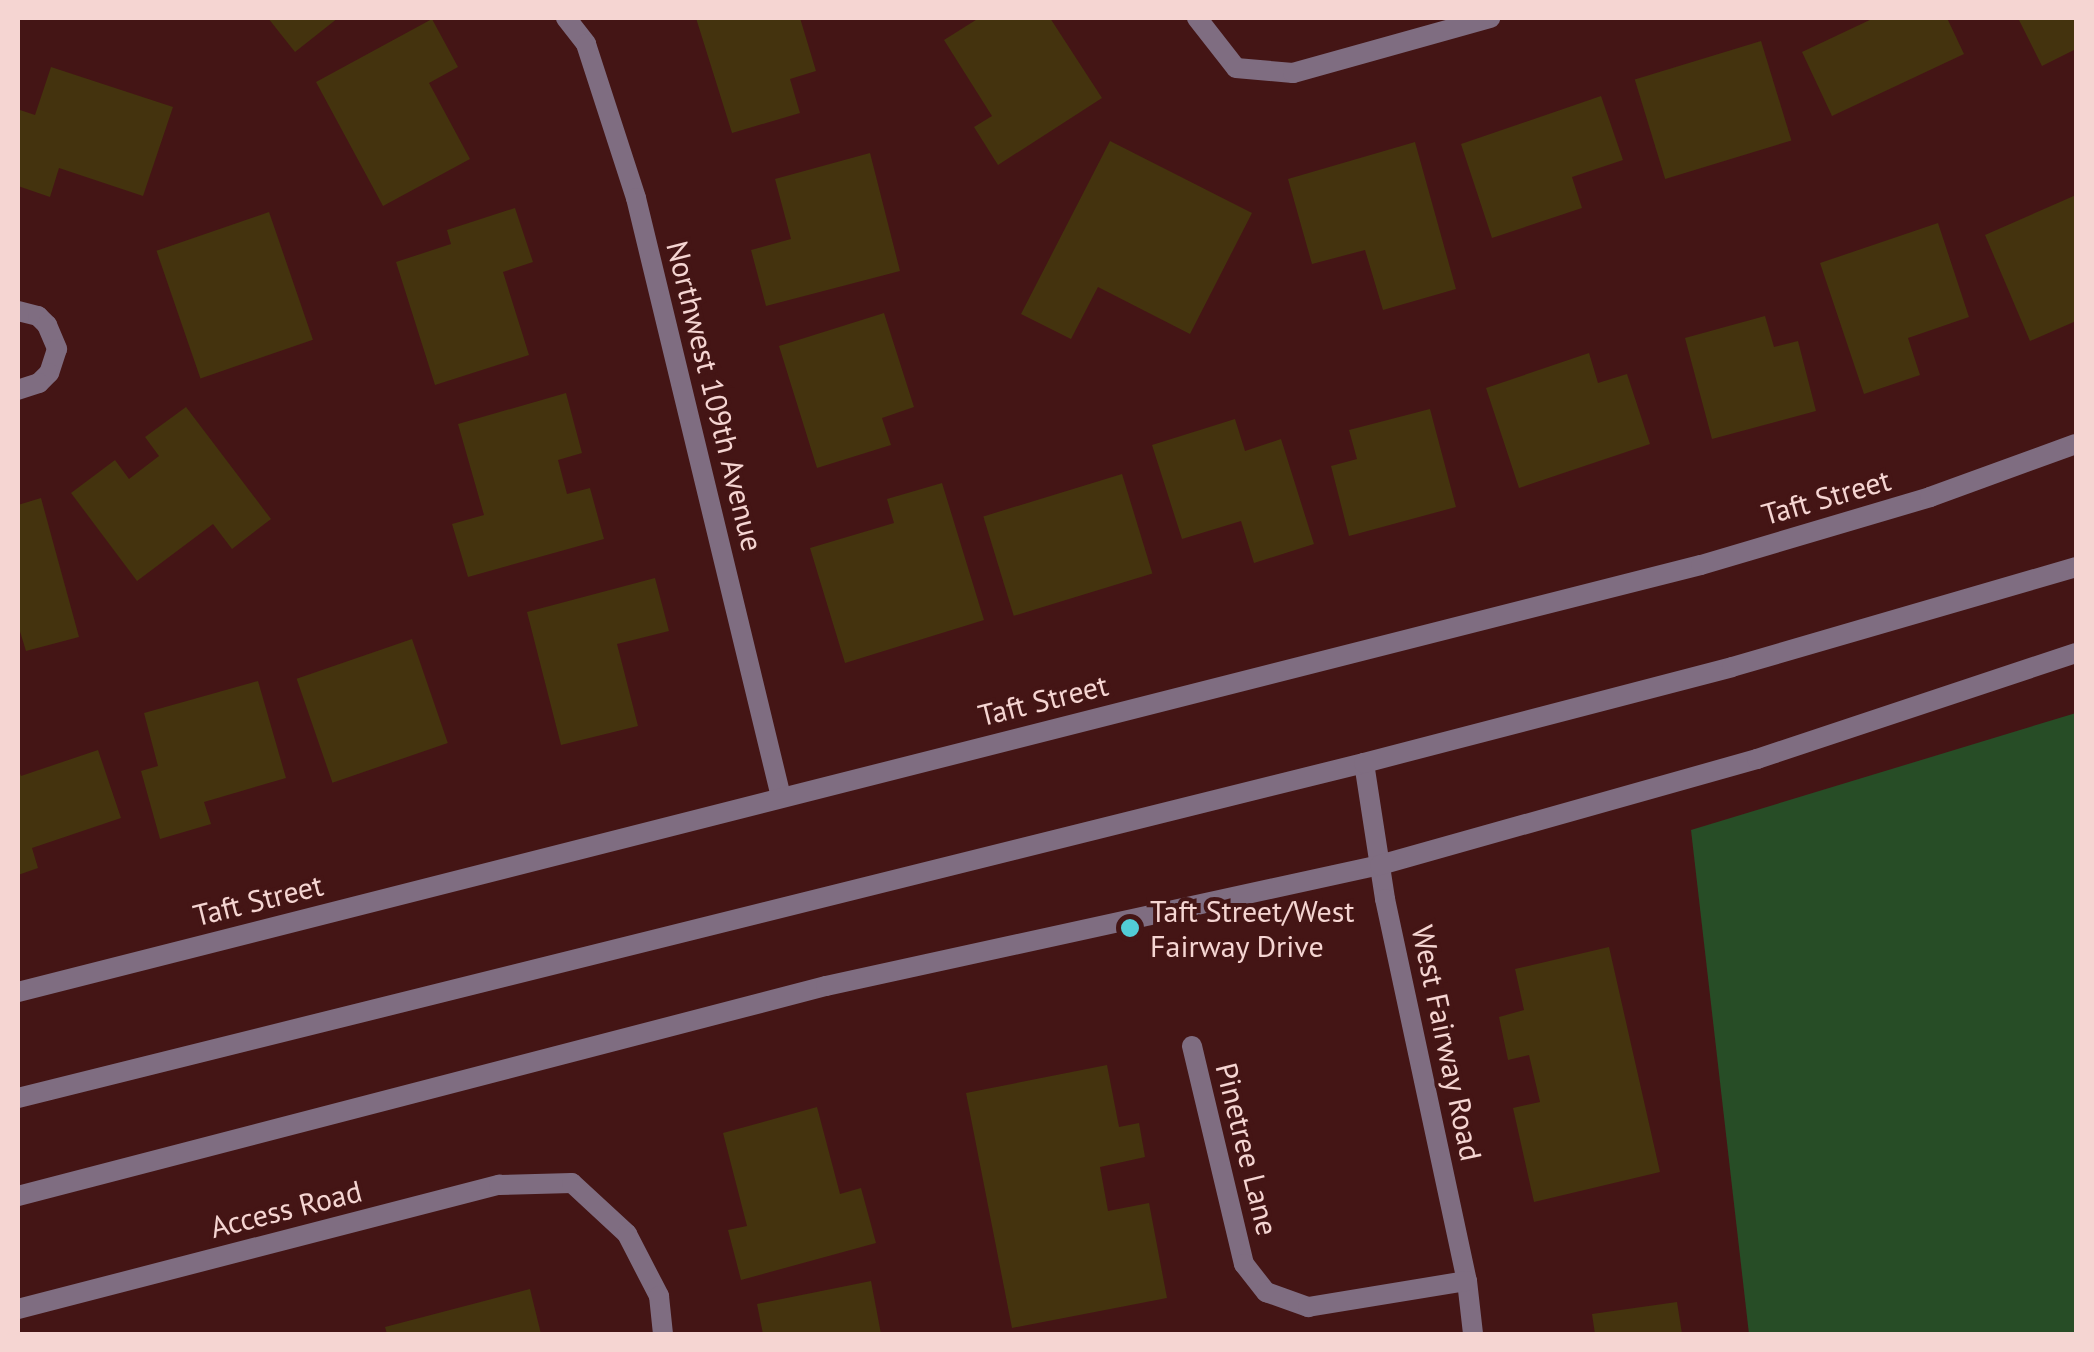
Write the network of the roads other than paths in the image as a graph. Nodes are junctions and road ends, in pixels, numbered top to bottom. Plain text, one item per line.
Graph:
1 (566, 18) edge
2 (1197, 18) edge
3 (1490, 18) edge
4 (18, 311) edge
5 (18, 390) edge
6 (2076, 444) edge
7 (2076, 567) edge
8 (2076, 652) edge
9 (1364, 763) junction
10 (781, 797) junction
11 (1380, 864) junction
12 (18, 992) edge
13 (1192, 1046) dead end
14 (18, 1098) edge
15 (18, 1196) edge
16 (1467, 1281) junction
17 (18, 1309) edge
18 (662, 1334) edge
19 (1474, 1334) edge

1 - 10 street, Northwest 109th Avenue
2 - 3 street
4 - 5 street
6 - 10 street, Taft Street
7 - 9 street
8 - 11 street
9 - 11 street, West Fairway Road
9 - 14 street
10 - 12 street, Taft Street
11 - 15 street
11 - 16 street, West Fairway Road
13 - 16 street, Pinetree Lane
16 - 19 street, West Fairway Road
17 - 18 street, Access Road

